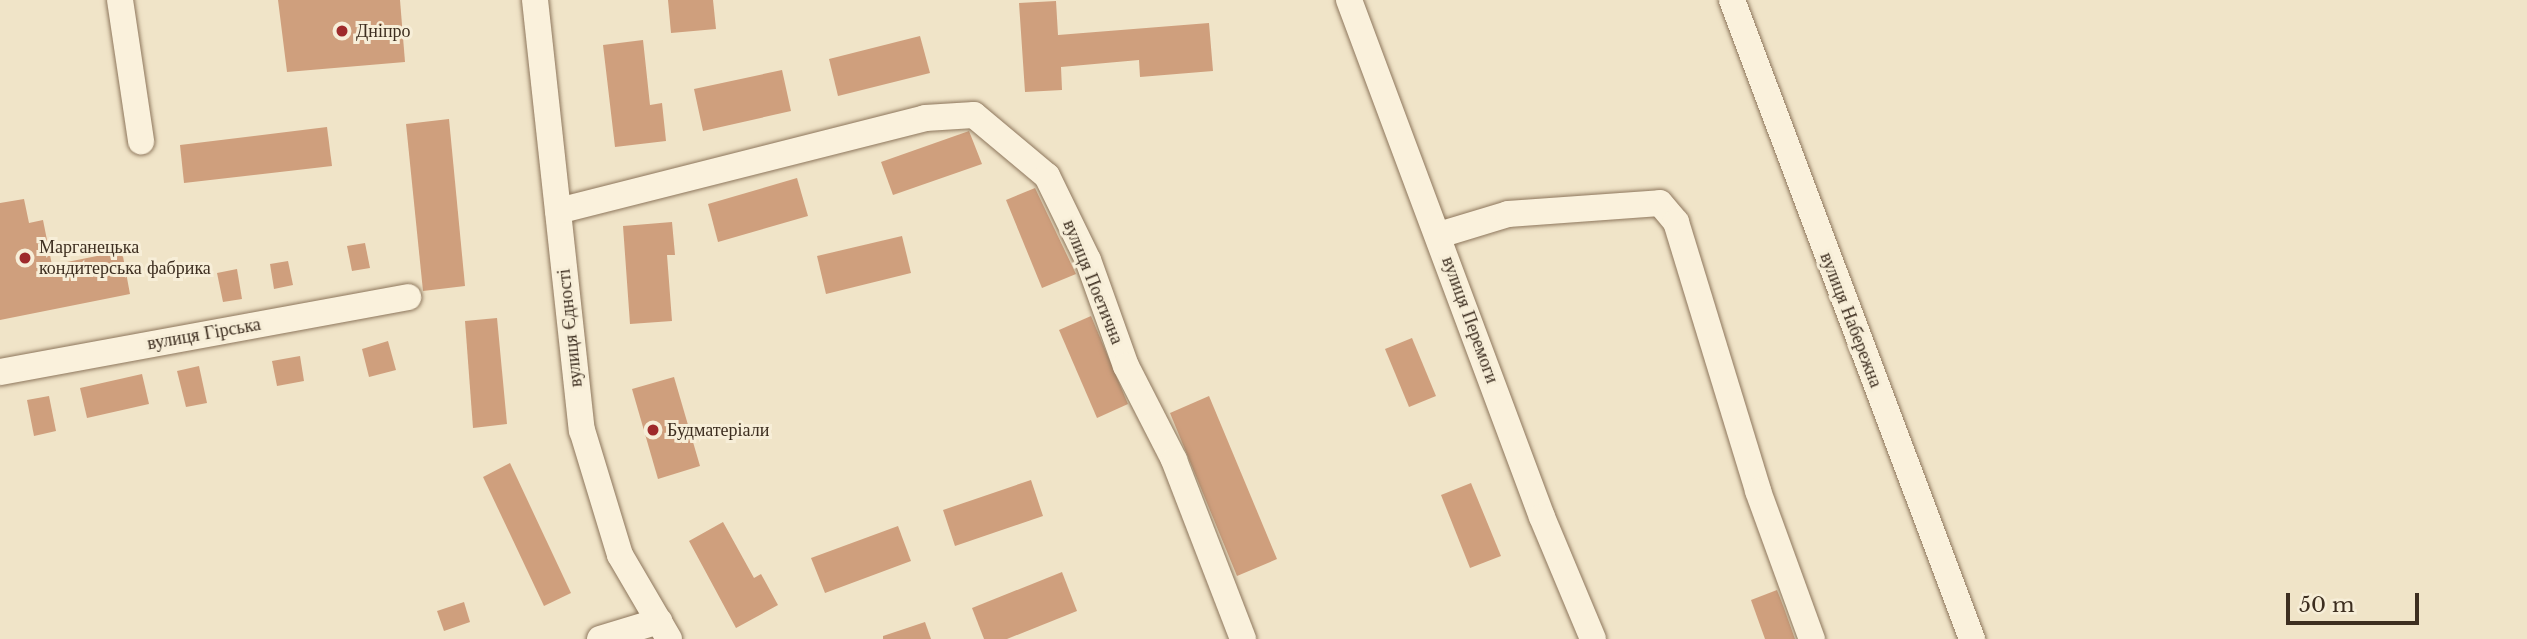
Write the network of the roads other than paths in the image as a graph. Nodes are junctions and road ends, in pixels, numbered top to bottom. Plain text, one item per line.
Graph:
1 (120, 0) edge
2 (535, 0) edge
3 (1349, 0) edge
4 (1732, 0) edge
5 (141, 142) dead end
6 (558, 211) junction
7 (1439, 235) junction
8 (408, 297) dead end
9 (0, 372) edge
10 (664, 630) edge
11 (600, 639) edge
12 (1243, 639) edge
13 (1593, 639) edge
14 (1812, 639) edge
15 (1972, 639) edge

1 - 5 street
2 - 6 street, вулиця Єдності
3 - 7 street, вулиця Перемоги
4 - 15 street, вулиця Набережна
6 - 10 street, вулиця Єдності
6 - 12 street, вулиця Поетична
7 - 13 street, вулиця Перемоги
7 - 14 street
8 - 9 street, вулиця Гірська
10 - 11 street

